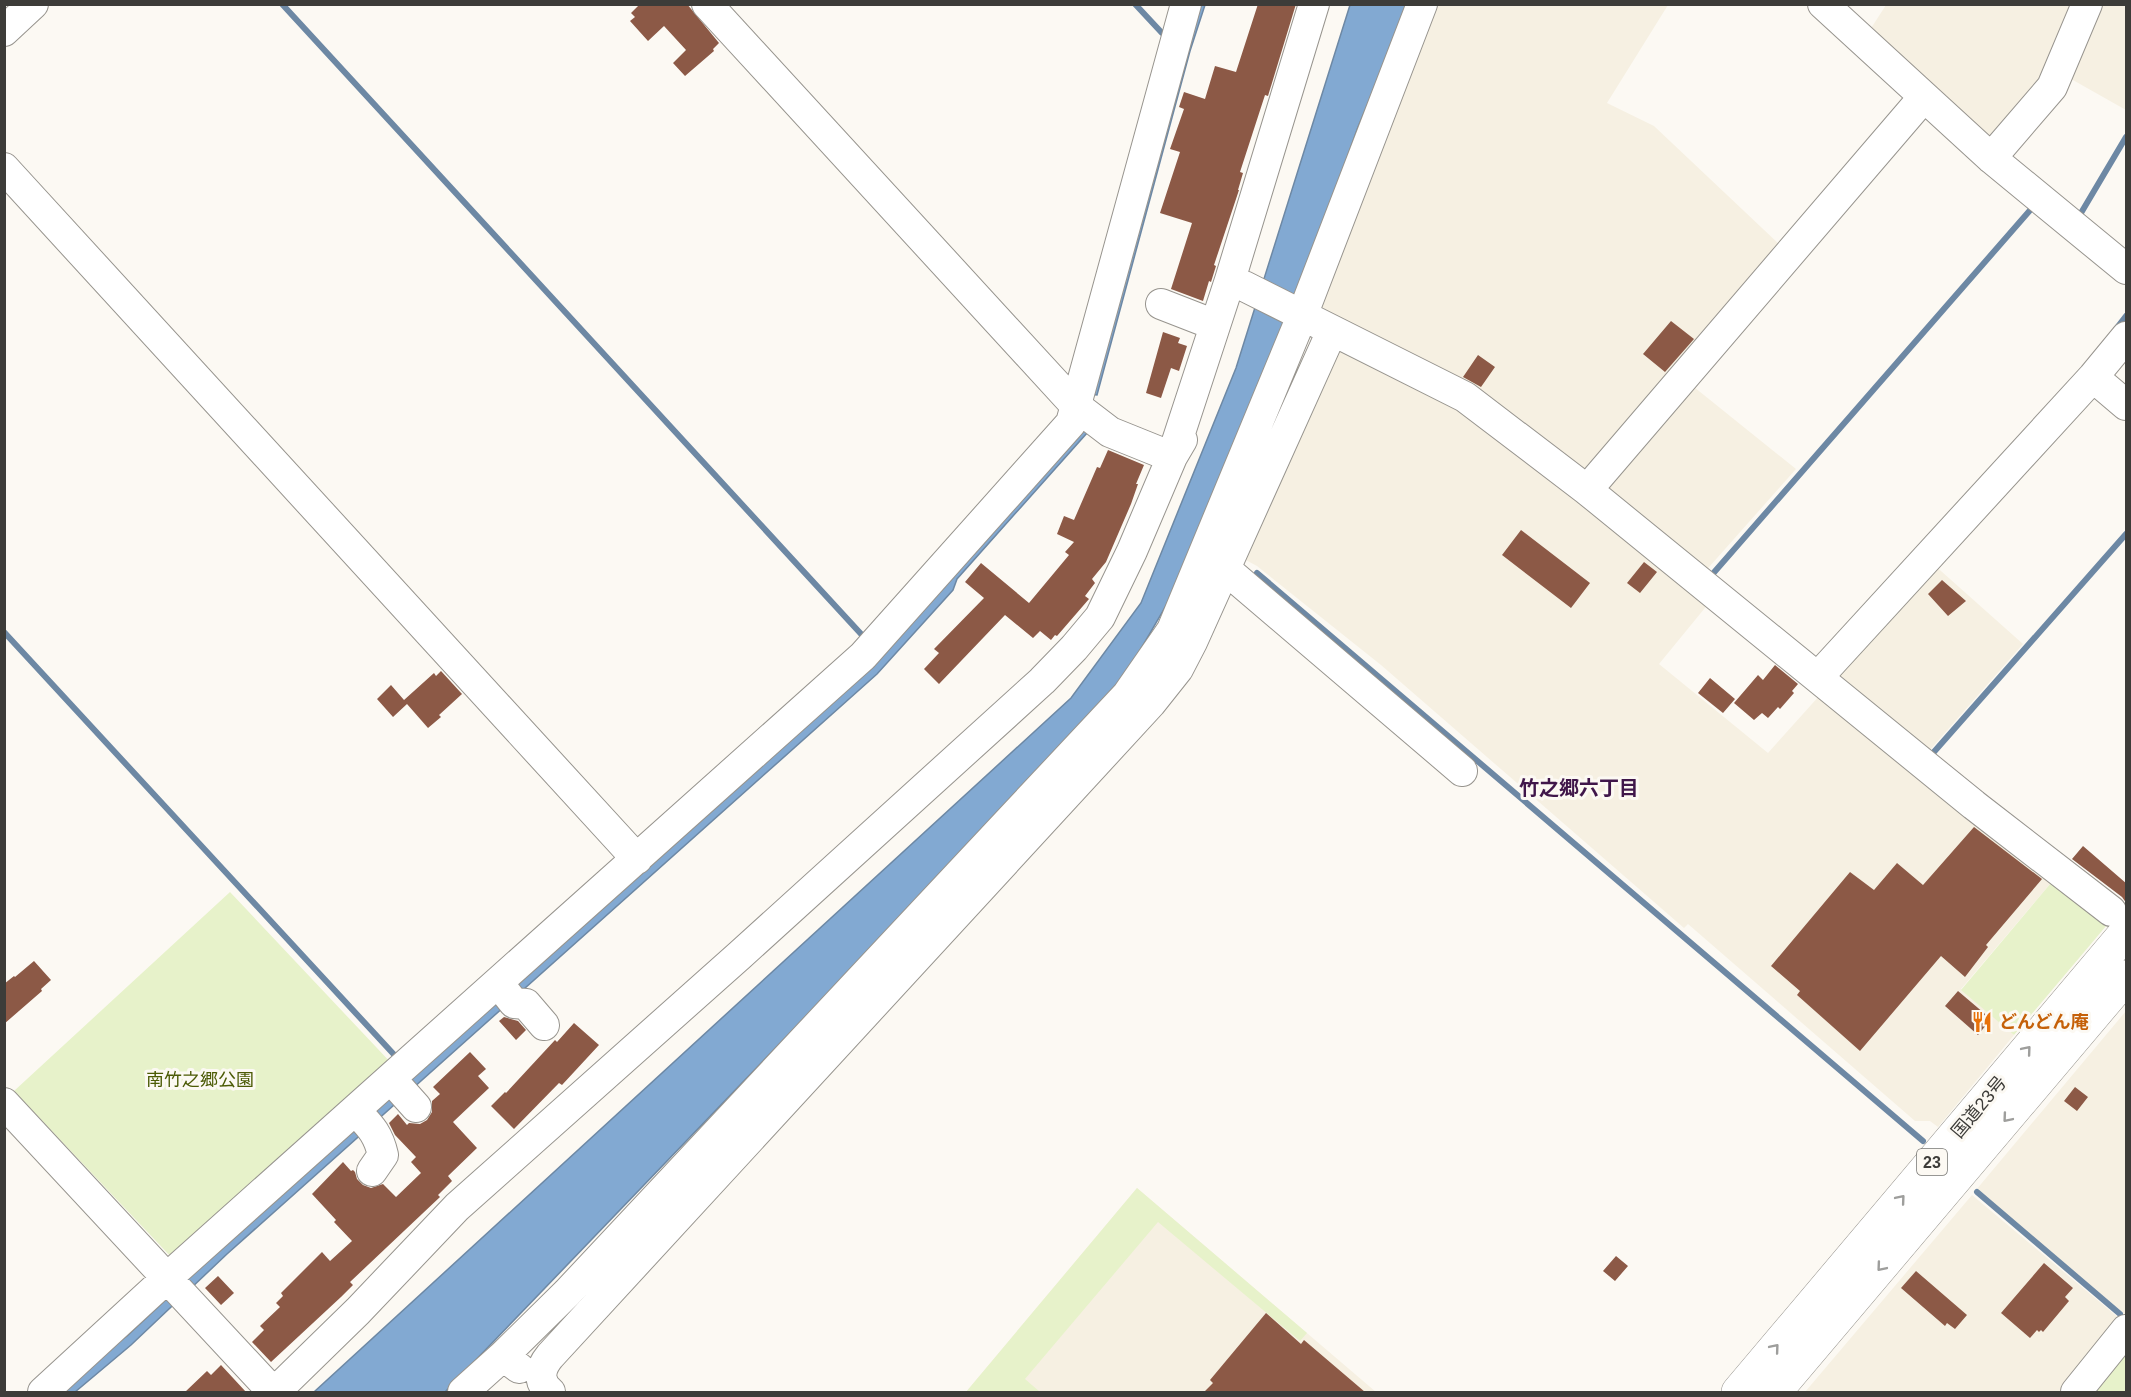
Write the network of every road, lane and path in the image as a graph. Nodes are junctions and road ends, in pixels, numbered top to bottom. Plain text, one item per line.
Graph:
1 (33, 4) edge
2 (707, 4) edge
3 (1186, 4) edge
4 (1314, 4) edge
5 (1422, 4) edge
6 (1823, 4) edge
7 (2087, 4) edge
8 (4, 31) edge
9 (1923, 98) junction
10 (1278, 124) junction
11 (1991, 158) junction
12 (4, 168) edge
13 (2127, 269) edge
14 (1248, 288) junction
15 (1161, 304) dead end
16 (1302, 316) junction
17 (1215, 325) junction
18 (1332, 331) junction
19 (2127, 337) edge
20 (2093, 376) junction
21 (2127, 405) edge
22 (1076, 406) junction
23 (1172, 457) junction
24 (1587, 490) junction
25 (1224, 568) junction
26 (1818, 677) junction
27 (1462, 771) dead end
28 (637, 859) junction
29 (2119, 921) edge
30 (2127, 977) edge
31 (505, 991) junction
32 (544, 1025) dead end
33 (4, 1103) edge
34 (362, 1118) junction
35 (372, 1171) dead end
36 (178, 1290) junction
37 (2127, 1330) edge
38 (503, 1356) junction
39 (547, 1390) edge
40 (43, 1392) edge
41 (274, 1392) edge
42 (463, 1392) edge
43 (1738, 1392) edge
44 (1775, 1392) edge
45 (2076, 1392) edge

1 - 8 street
2 - 22 street
3 - 22 street
4 - 10 street
5 - 16 street
6 - 9 street
7 - 11 street
9 - 11 street
9 - 24 street
10 - 14 street
10 - 17 street
11 - 13 street
12 - 28 street
14 - 16 street
14 - 23 street
15 - 17 street
16 - 18 street
16 - 38 street
17 - 23 street
18 - 24 street
18 - 25 street
19 - 20 street
20 - 21 street
20 - 26 street
22 - 23 street
22 - 28 street
23 - 41 street
24 - 26 street
25 - 27 street
25 - 39 street
26 - 29 street
28 - 31 street
43 -> 29 highway, 国道23号 / 23
30 -> 44 highway, 国道23号 / 23
31 - 32 street
31 - 34 street
33 - 36 street
34 - 35 street
34 - 36 street
36 - 40 street
36 - 41 street
37 - 45 street
38 - 39 street
38 - 42 street

